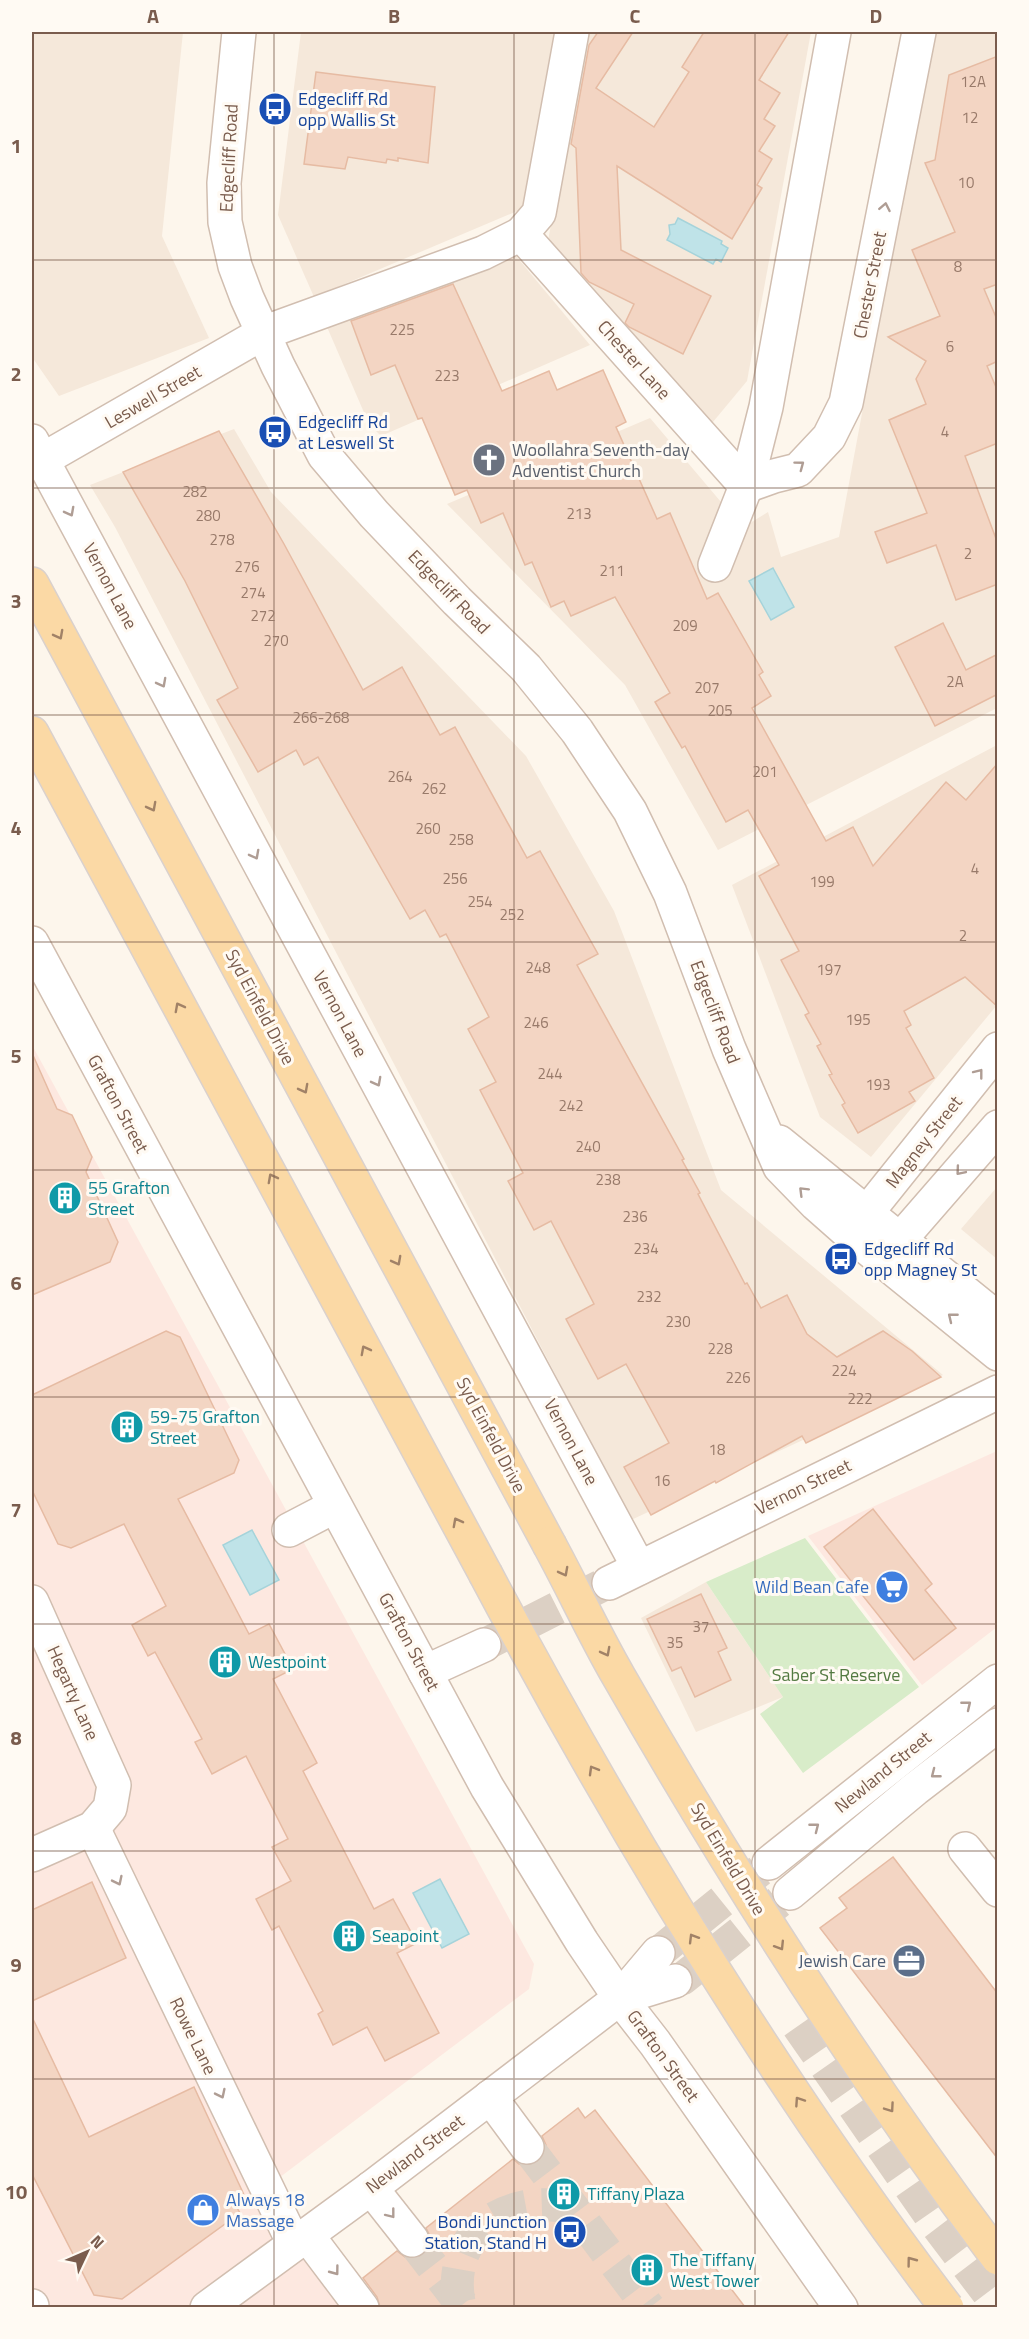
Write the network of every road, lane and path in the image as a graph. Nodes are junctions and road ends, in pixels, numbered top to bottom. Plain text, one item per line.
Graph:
1 (238, 32) edge
2 (572, 32) edge
3 (834, 32) edge
4 (919, 32) edge
5 (521, 234) junction
6 (263, 333) junction
7 (37, 450) edge
8 (746, 486) junction
9 (715, 565) dead end
10 (32, 584) edge
11 (32, 733) edge
12 (32, 943) edge
13 (998, 1049) edge
14 (998, 1126) edge
15 (859, 1224) junction
16 (891, 1251) junction
17 (998, 1319) edge
18 (998, 1354) edge
19 (998, 1392) edge
20 (335, 1506) junction
21 (289, 1530) dead end
22 (639, 1568) junction
23 (609, 1582) tunnel mouth
24 (32, 1602) edge
25 (484, 1645) tunnel mouth
26 (425, 1672) junction
27 (998, 1681) edge
28 (998, 1725) edge
29 (93, 1828) junction
30 (965, 1849) dead end
31 (32, 1855) edge
32 (769, 1863) tunnel mouth
33 (998, 1890) edge
34 (790, 1893) tunnel mouth
35 (658, 1953) tunnel mouth
36 (675, 1981) tunnel mouth
37 (620, 1998) junction
38 (490, 2097) junction
39 (527, 2147) tunnel mouth
40 (371, 2188) junction
41 (300, 2240) junction
42 (412, 2240) tunnel mouth
43 (998, 2258) edge
44 (207, 2307) edge
45 (362, 2307) edge
46 (841, 2307) edge
47 (946, 2307) edge

1 - 6 street, Edgecliff Road
2 - 5 street
3 - 8 street
8 -> 4 street, Chester Street
5 - 6 street
5 - 8 street, Chester Lane
6 - 7 street, Leswell Street
6 - 15 street, Edgecliff Road
7 -> 22 street, Vernon Lane
8 - 9 street
10 -> 43 main road, Syd Einfeld Drive, bridge
47 -> 11 main road, bridge
12 - 20 street, Grafton Street
15 -> 13 street, Magney Street
14 -> 16 street
15 - 16 street, Edgecliff Road
16 - 17 street, Edgecliff Road
18 -> 16 street, Edgecliff Road
19 - 22 street, Vernon Street
20 - 21 street
20 - 26 street, Grafton Street
22 - 23 street, Vernon Street
24 - 29 street, Hegarty Lane
25 - 26 street
26 - 37 street, Grafton Street
32 -> 27 street, Newland Street
28 -> 34 street, Newland Street
29 - 31 street
29 -> 41 street, Rowe Lane
30 - 33 street
35 - 37 street, Newland Street
36 - 37 street, Newland Street
37 - 38 street, Newland Street
37 - 46 street, Grafton Street
38 - 39 street
38 - 40 street, Newland Street
40 - 41 street, Newland Street
40 -> 42 street
41 - 44 street, Newland Street
41 -> 45 street, Rowe Lane

